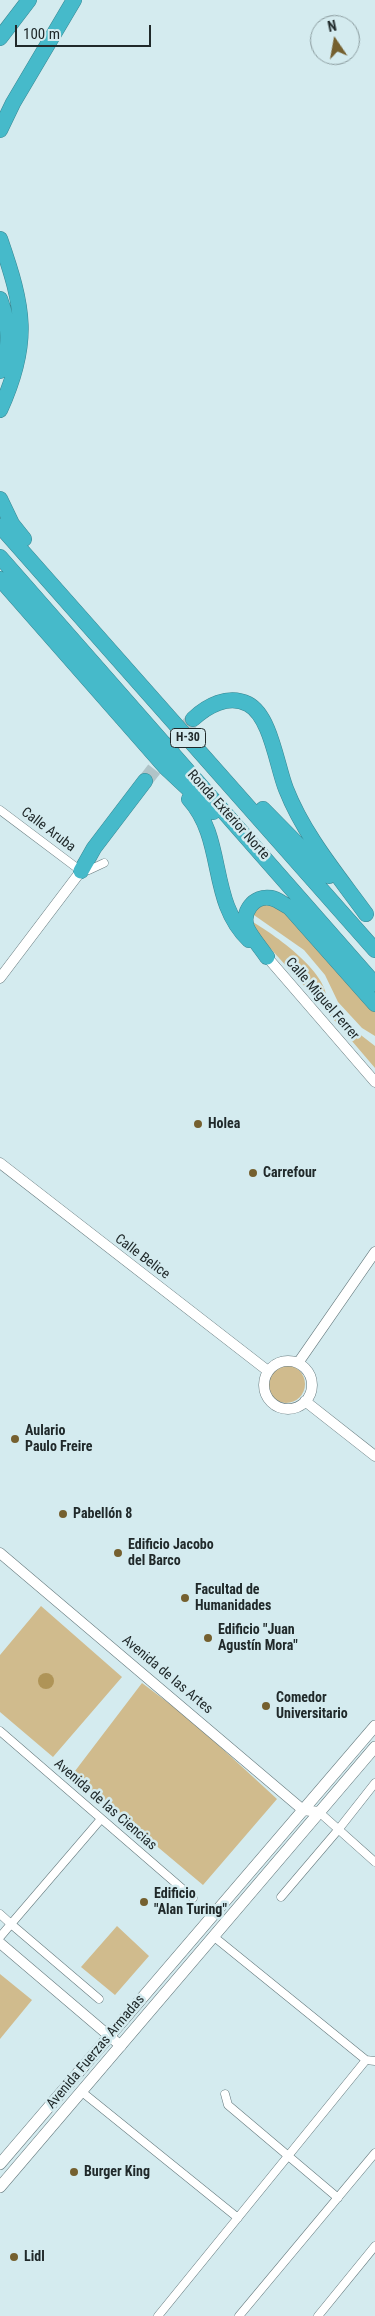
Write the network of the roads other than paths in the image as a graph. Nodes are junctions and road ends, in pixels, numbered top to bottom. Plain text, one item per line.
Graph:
1 (22, 0) edge
2 (29, 0) edge
3 (73, 0) edge
4 (0, 24) edge
5 (0, 38) edge
6 (0, 109) edge
7 (0, 130) edge
8 (0, 239) edge
9 (0, 299) edge
10 (0, 371) edge
11 (0, 410) edge
12 (0, 499) edge
13 (0, 526) edge
14 (0, 557) edge
15 (0, 579) edge
16 (88, 626) junction
17 (168, 715) junction
18 (193, 719) tunnel mouth
19 (166, 768) junction
20 (145, 781) tunnel mouth
21 (0, 810) edge
22 (104, 863) dead end
23 (81, 871) junction
24 (294, 889) junction
25 (370, 919) edge
26 (375, 950) edge
27 (267, 957) junction
28 (0, 978) edge
29 (375, 984) edge
30 (375, 1004) edge
31 (375, 1082) edge
32 (0, 1163) edge
33 (375, 1252) edge
34 (298, 1363) junction
35 (268, 1371) junction
36 (305, 1401) junction
37 (375, 1456) edge
38 (0, 1553) edge
39 (375, 1726) edge
40 (0, 1731) edge
41 (375, 1747) edge
42 (375, 1783) edge
43 (303, 1810) junction
44 (318, 1812) junction
45 (101, 1819) junction
46 (338, 1830) junction
47 (282, 1855) junction
48 (375, 1862) edge
49 (281, 1897) dead end
50 (193, 1898) dead end
51 (0, 1914) edge
52 (11, 1924) junction
53 (203, 1926) junction
54 (213, 1936) junction
55 (0, 1937) edge
56 (0, 1943) edge
57 (99, 1999) dead end
58 (110, 2036) junction
59 (121, 2046) junction
60 (366, 2060) junction
61 (375, 2060) edge
62 (82, 2092) junction
63 (225, 2094) dead end
64 (375, 2153) edge
65 (288, 2156) junction
66 (0, 2164) edge
67 (0, 2187) edge
68 (338, 2198) junction
69 (238, 2218) junction
70 (375, 2246) edge
71 (158, 2316) edge
72 (239, 2316) edge
73 (318, 2316) edge

1 - 4 highway
2 - 5 highway
3 - 6 highway
3 - 7 highway
8 - 11 highway
9 - 10 highway
12 - 16 highway
13 - 16 highway, Ronda Exterior Norte / H-30
14 - 24 highway, Ronda Exterior Norte / H-30
15 - 19 highway
16 - 17 highway, Ronda Exterior Norte / H-30
17 - 25 highway
17 - 26 highway, Ronda Exterior Norte / H-30
18 - 25 highway
19 - 24 highway
19 - 27 highway
20 - 23 highway
21 - 23 street, Calle Aruba
22 - 23 street
23 - 28 street
24 - 29 highway, Ronda Exterior Norte / H-30
27 - 30 highway
27 - 31 street, Calle Miguel Ferrer
32 - 35 street, Calle Belice
33 - 34 street
34 - 35 street
34 - 36 street
35 - 36 street
36 - 37 street
38 - 43 street, Avenida de las Artes
39 - 43 main road, Avenida Fuerzas Armadas
40 - 45 street, Avenida de las Ciencias
41 - 44 main road, Avenida Fuerzas Armadas
42 - 46 street
43 - 44 street
43 - 47 main road, Avenida Fuerzas Armadas
43 - 53 main road, Avenida Fuerzas Armadas
44 - 46 street
44 - 47 main road, Avenida Fuerzas Armadas
45 - 50 street, Avenida de las Ciencias
45 - 52 street
46 - 48 street
46 - 49 street
47 - 54 main road, Avenida Fuerzas Armadas
51 - 52 street
52 - 55 street
52 - 57 street
53 - 54 main road
53 - 58 main road, Avenida Fuerzas Armadas
54 - 59 main road, Avenida Fuerzas Armadas
54 - 60 street
56 - 58 street
58 - 59 street
58 - 66 main road, Avenida Fuerzas Armadas
59 - 62 main road, Avenida Fuerzas Armadas
60 - 61 street
60 - 65 street
62 - 67 main road, Avenida Fuerzas Armadas
62 - 69 street
63 - 65 street
64 - 68 street
65 - 68 street
65 - 69 street
68 - 72 street
69 - 71 street
70 - 73 street

